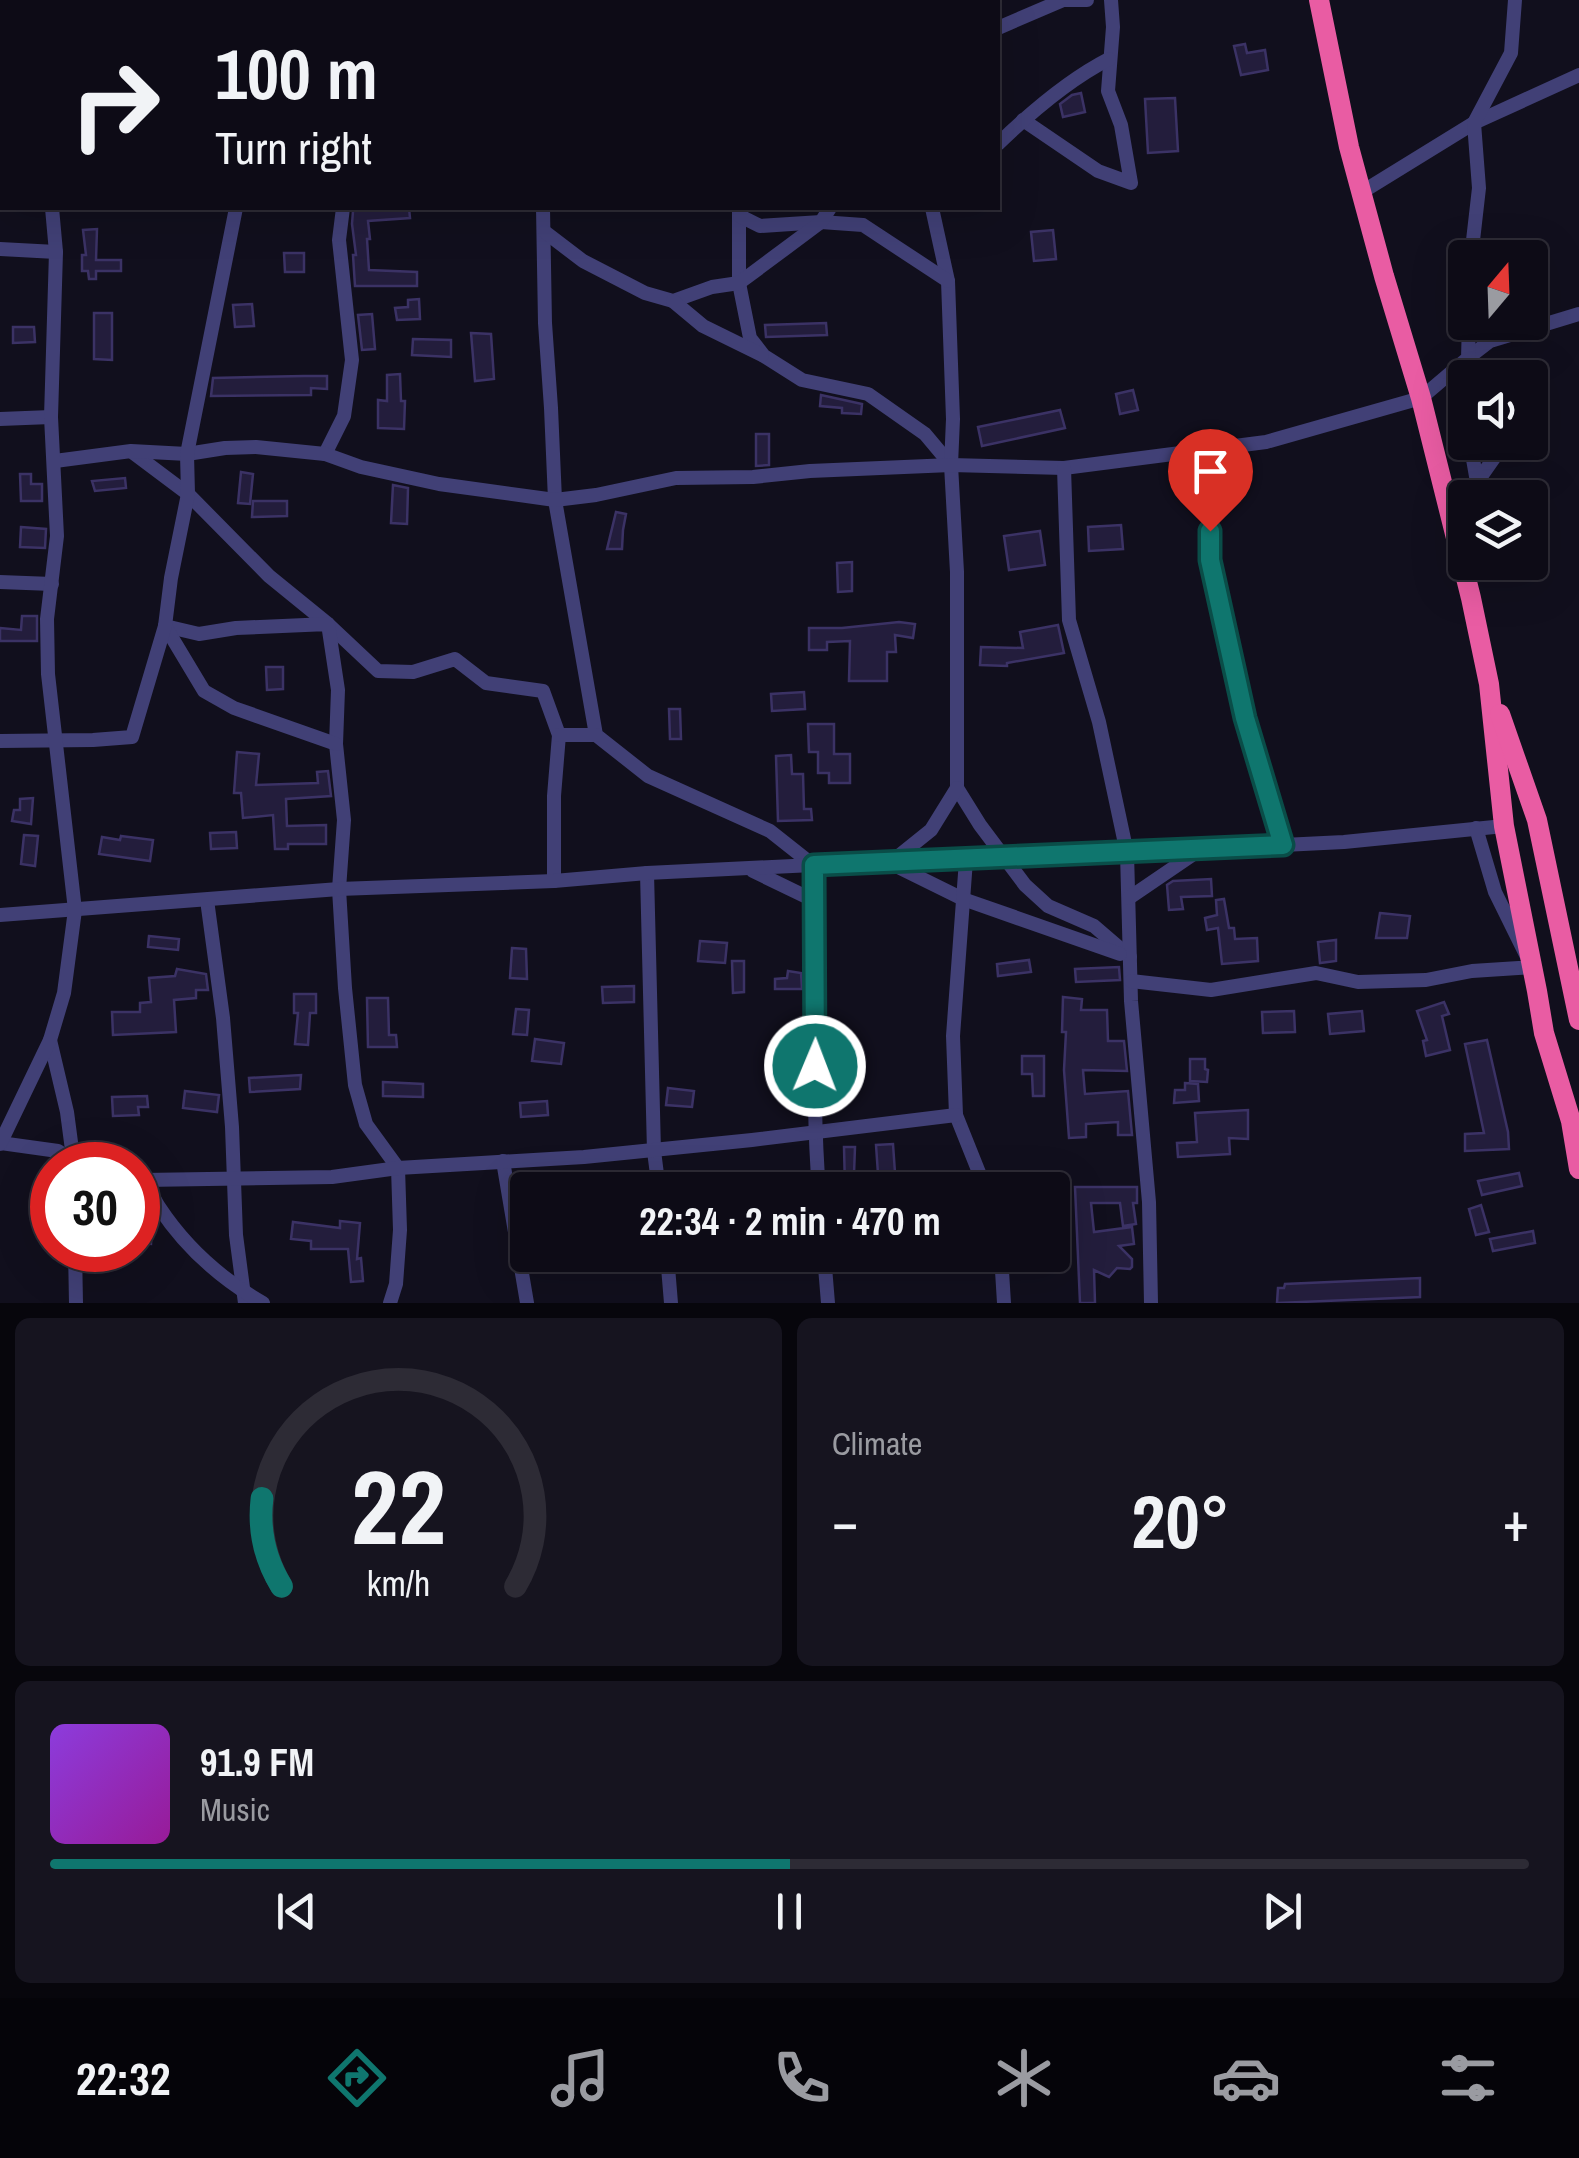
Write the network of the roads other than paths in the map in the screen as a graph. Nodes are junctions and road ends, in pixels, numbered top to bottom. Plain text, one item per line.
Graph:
1 (1087, 0) edge
2 (1111, 0) edge
3 (1319, 0) edge
4 (1515, 0) edge
5 (1000, 27) edge
6 (1109, 58) junction
7 (1579, 75) edge
8 (1023, 120) junction
9 (1474, 123) junction
10 (1000, 142) edge
11 (1362, 192) junction
12 (52, 210) edge
13 (236, 210) edge
14 (343, 210) edge
15 (544, 210) edge
16 (829, 210) edge
17 (935, 210) edge
18 (739, 212) edge
19 (821, 222) junction
20 (545, 232) junction
21 (1473, 240) edge
22 (0, 249) edge
23 (56, 252) junction
24 (948, 281) junction
25 (740, 283) junction
26 (673, 302) junction
27 (1579, 314) edge
28 (1468, 340) edge
29 (764, 356) junction
30 (1468, 358) junction
31 (1421, 398) junction
32 (51, 417) junction
33 (0, 420) edge
34 (131, 451) junction
35 (187, 454) junction
36 (325, 454) junction
37 (1186, 454) junction
38 (55, 462) junction
39 (951, 465) junction
40 (1064, 468) junction
41 (188, 494) junction
42 (554, 500) junction
43 (1448, 506) edge
44 (1467, 580) edge
45 (0, 582) edge
46 (52, 584) junction
47 (328, 624) junction
48 (165, 626) junction
49 (1489, 684) junction
50 (559, 735) junction
51 (596, 735) junction
52 (56, 740) junction
53 (0, 741) edge
54 (336, 744) junction
55 (957, 788) junction
56 (1504, 826) junction
57 (1476, 828) junction
58 (1283, 845) junction
59 (1199, 850) junction
60 (1127, 853) junction
61 (1004, 858) junction
62 (966, 860) junction
63 (890, 863) junction
64 (814, 865) junction
65 (748, 868) junction
66 (647, 873) junction
67 (554, 881) junction
68 (339, 890) junction
69 (1128, 898) junction
70 (963, 899) junction
71 (208, 900) junction
72 (815, 901) junction
73 (74, 910) junction
74 (0, 916) edge
75 (1130, 957) junction
76 (1532, 966) junction
77 (1130, 981) junction
78 (1579, 1020) edge
79 (50, 1040) junction
80 (956, 1114) junction
81 (814, 1133) junction
82 (73, 1142) edge
83 (0, 1144) edge
84 (30, 1148) edge
85 (654, 1150) junction
86 (503, 1161) junction
87 (398, 1168) junction
88 (1579, 1169) edge
89 (657, 1172) edge
90 (817, 1172) edge
91 (979, 1172) edge
92 (160, 1178) edge
93 (234, 1178) junction
94 (160, 1208) edge
95 (75, 1272) edge
96 (669, 1272) edge
97 (825, 1272) edge
98 (1002, 1272) edge
99 (245, 1298) edge
100 (76, 1303) edge
101 (263, 1303) edge
102 (390, 1303) edge
103 (526, 1303) edge
104 (672, 1303) edge
105 (828, 1303) edge
106 (1004, 1303) edge
107 (1151, 1303) edge

1 - 5 street
2 - 6 street
3 - 11 highway
4 - 9 street
6 - 8 street
6 - 8 street
7 - 9 street
8 - 10 street
9 - 11 street
9 - 21 street
11 - 31 highway
12 - 23 street
13 - 35 street
14 - 36 street
15 - 20 street
16 - 19 street
17 - 24 street
18 - 19 street
18 - 25 street
19 - 24 street
19 - 25 street
20 - 26 street
20 - 42 street
22 - 23 street
23 - 32 street
24 - 39 street
25 - 26 street
25 - 29 street
26 - 29 street
27 - 30 street
28 - 30 street
29 - 39 street
30 - 31 street
31 - 37 street
31 - 43 highway
32 - 33 street
32 - 38 street
34 - 35 street
34 - 38 street
34 - 41 street
35 - 36 street
35 - 41 street
36 - 42 street
37 - 40 street
37 - 58 street
38 - 46 street
39 - 40 street
39 - 42 street
39 - 55 street
40 - 60 street
41 - 47 street
41 - 48 street
42 - 51 street
44 - 49 highway
45 - 46 street
46 - 52 street
47 - 48 street
47 - 50 street
47 - 54 street
48 - 52 street
48 - 54 street
49 - 56 highway
49 - 78 highway
50 - 51 street
50 - 67 street
51 - 64 street
52 - 53 street
52 - 73 street
54 - 68 street
55 - 61 street
55 - 63 street
56 - 57 street
56 - 76 highway
57 - 58 street
57 - 76 street
58 - 59 street
59 - 60 street
59 - 69 street
60 - 61 street
60 - 69 street
61 - 62 street
61 - 75 street
62 - 63 street
62 - 70 street
63 - 64 street
63 - 70 street
64 - 65 street
64 - 72 street
65 - 66 street
65 - 72 street
66 - 67 street
66 - 85 street
67 - 68 street
68 - 71 street
68 - 87 street
69 - 75 street
70 - 75 street
70 - 80 street
71 - 73 street
71 - 93 street
72 - 81 street
73 - 74 street
73 - 79 street
75 - 77 street
76 - 77 street
76 - 88 highway
77 - 107 street
79 - 82 street
79 - 83 street
80 - 81 street
80 - 91 street
81 - 85 street
81 - 90 street
83 - 84 street
85 - 86 street
85 - 89 street
86 - 87 street
86 - 103 street
87 - 93 street
87 - 102 street
92 - 93 street
93 - 99 street
94 - 99 street
95 - 100 street
96 - 104 street
97 - 105 street
98 - 106 street
99 - 101 street

